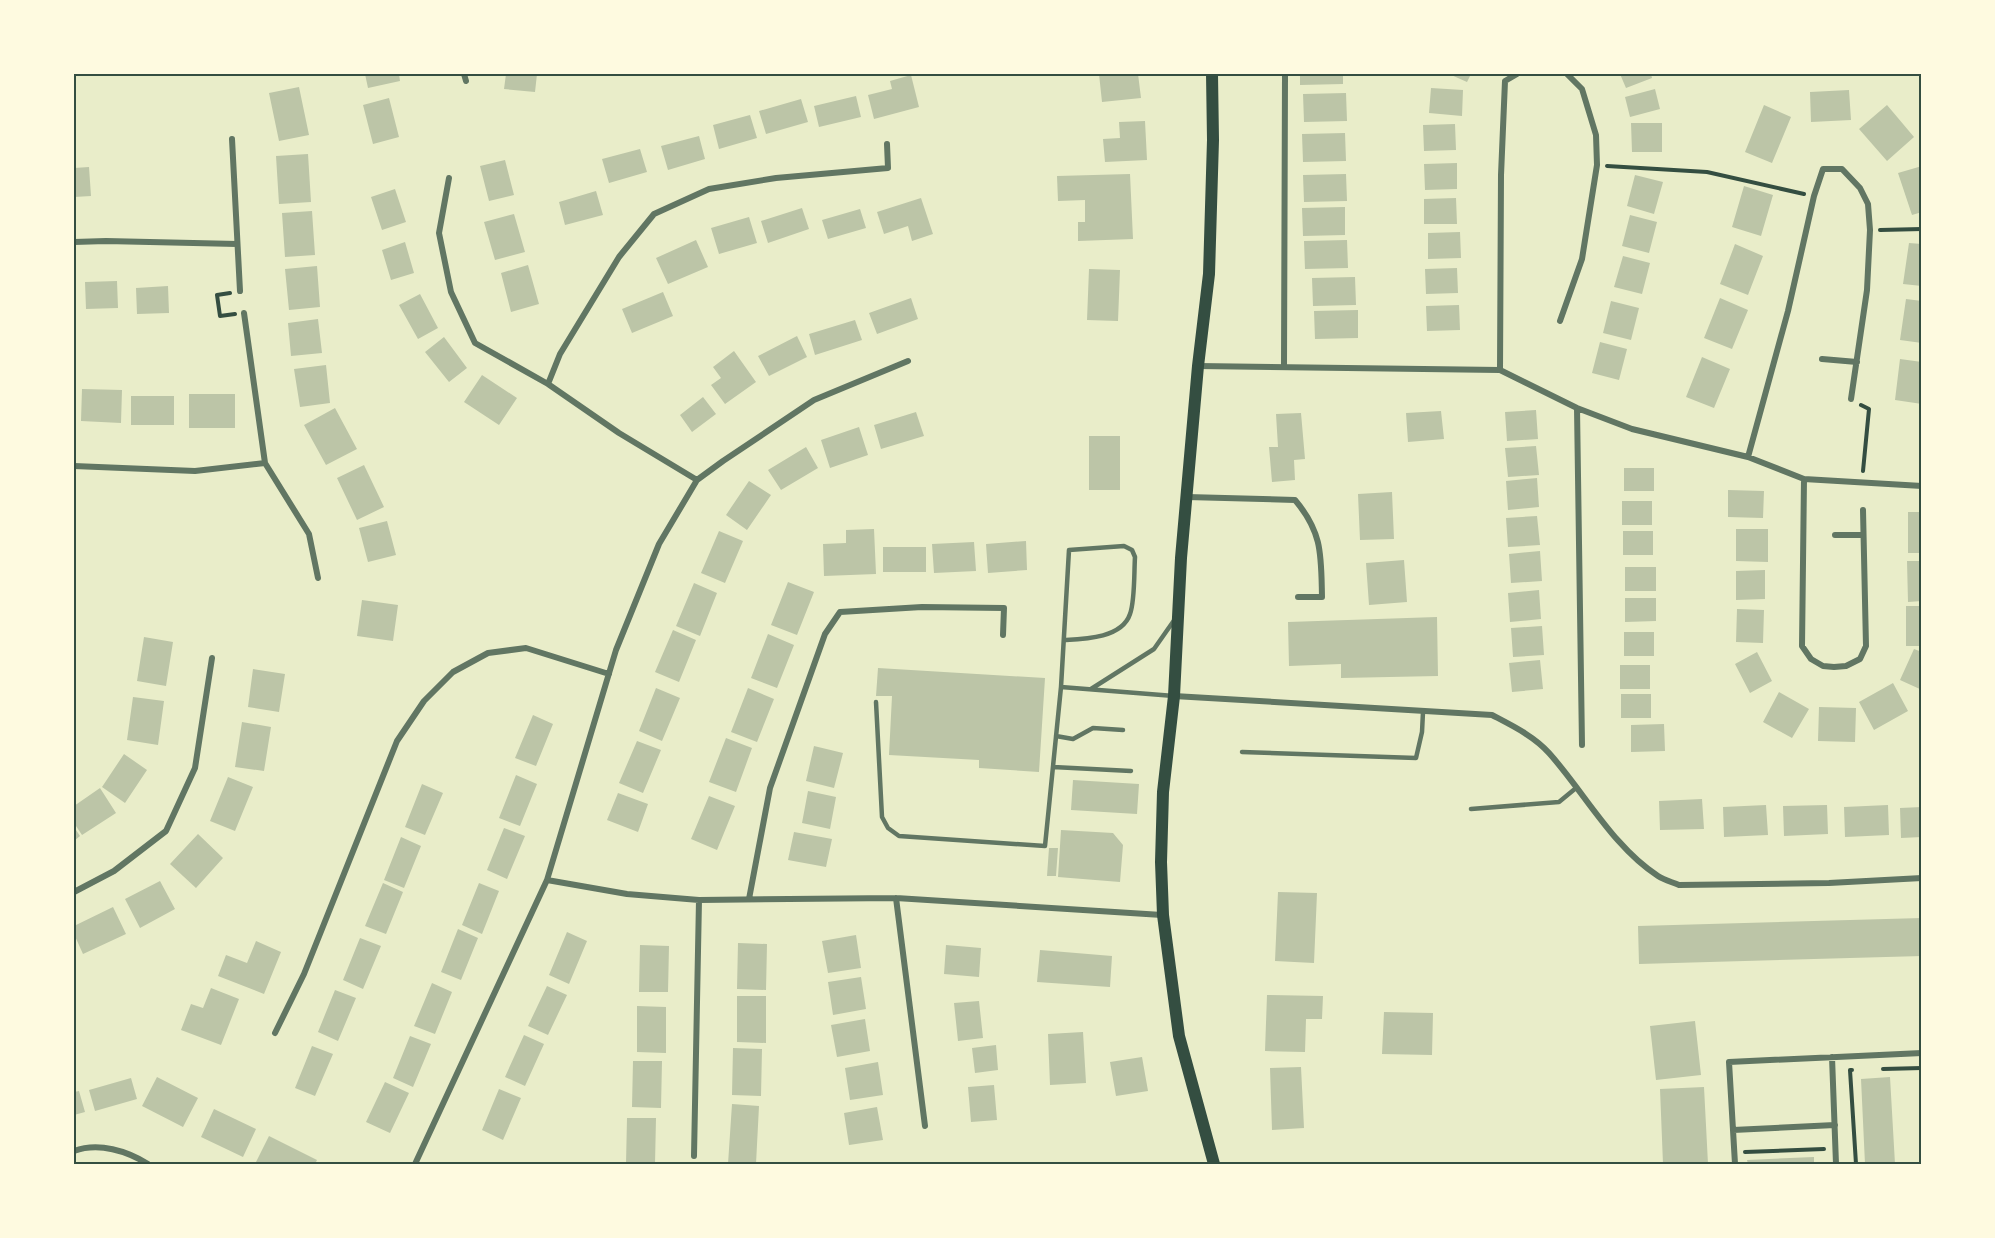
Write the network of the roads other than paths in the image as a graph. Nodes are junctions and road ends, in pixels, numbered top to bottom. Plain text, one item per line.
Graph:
1 (1212, 74) edge
2 (1285, 74) edge
3 (1517, 74) edge
4 (1567, 74) edge
5 (232, 139) dead end
6 (887, 144) dead end
7 (449, 178) dead end
8 (74, 242) edge
9 (237, 243) junction
10 (240, 291) road end
11 (244, 314) road end
12 (1560, 321) dead end
13 (1822, 359) dead end
14 (908, 361) dead end
15 (1857, 362) junction
16 (1198, 366) junction
17 (1284, 366) junction
18 (1500, 370) junction
19 (548, 384) junction
20 (1851, 399) road end
21 (1576, 408) junction
22 (1748, 458) junction
23 (265, 463) junction
24 (74, 466) edge
25 (1804, 479) junction
26 (697, 480) junction
27 (1922, 486) edge
28 (1186, 497) junction
29 (1863, 510) dead end
30 (1836, 535) dead end
31 (1863, 535) junction
32 (318, 578) dead end
33 (1298, 597) dead end
34 (1178, 614) junction
35 (1003, 635) dead end
36 (1064, 640) junction
37 (213, 658) dead end
38 (609, 674) junction
39 (1061, 687) junction
40 (1091, 690) junction
41 (1174, 696) junction
42 (876, 702) dead end
43 (1423, 712) junction
44 (1123, 730) dead end
45 (1056, 736) junction
46 (1582, 745) dead end
47 (1242, 752) dead end
48 (1053, 767) junction
49 (1131, 771) dead end
50 (1576, 788) junction
51 (1471, 809) dead end
52 (1922, 878) edge
53 (547, 880) junction
54 (74, 892) edge
55 (896, 898) junction
56 (748, 899) junction
57 (699, 900) junction
58 (1163, 915) junction
59 (275, 1033) dead end
60 (1922, 1053) edge
61 (1832, 1058) junction
62 (1835, 1125) junction
63 (925, 1126) dead end
64 (1733, 1130) junction
65 (74, 1152) edge
66 (694, 1156) dead end
67 (148, 1164) edge
68 (415, 1164) edge
69 (1214, 1164) edge
70 (1734, 1164) edge
71 (1836, 1164) edge

1 - 16 main road
2 - 17 street
3 - 18 street
4 - 12 street
5 - 9 street
6 - 19 street
7 - 19 street
8 - 9 street
9 - 10 street
11 - 23 street
13 - 15 street
14 - 26 street
15 - 20 street
15 - 22 street
16 - 17 street
16 - 28 main road
17 - 18 street
18 - 21 street
19 - 26 street
21 - 22 street
21 - 46 street
22 - 25 street
23 - 24 street
23 - 32 street
25 - 27 street
25 - 31 street
26 - 38 street
28 - 33 street
28 - 34 main road
29 - 31 street
30 - 31 street
34 - 40 lane
34 - 41 main road
35 - 56 street
36 - 36 lane
36 - 39 lane
37 - 54 street
38 - 53 street
38 - 59 street
39 - 40 lane
39 - 45 lane
40 - 41 lane
41 - 43 street
41 - 58 main road
42 - 48 lane
43 - 47 lane
43 - 50 street
44 - 45 lane
45 - 48 lane
48 - 49 lane
50 - 51 lane
50 - 52 street
53 - 57 street
53 - 68 street
55 - 56 street
55 - 58 street
55 - 63 street
56 - 57 street
57 - 66 street
58 - 69 main road
60 - 61 street
61 - 62 street
61 - 64 street
62 - 64 street
62 - 71 street
64 - 70 street
65 - 67 street

